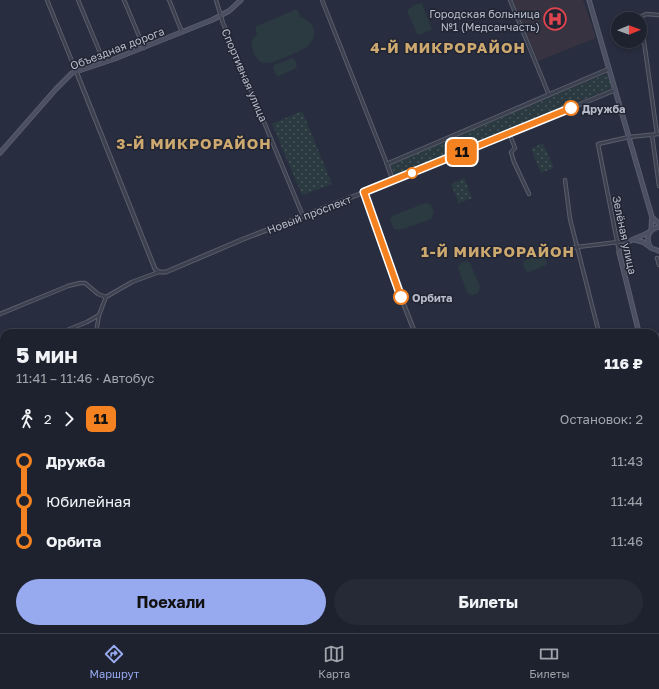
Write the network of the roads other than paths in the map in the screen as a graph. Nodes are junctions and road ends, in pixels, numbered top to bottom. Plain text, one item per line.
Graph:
1 (47, 0) edge
2 (78, 0) edge
3 (124, 0) edge
4 (169, 0) edge
5 (217, 0) edge
6 (241, 0) edge
7 (322, 0) edge
8 (510, 0) edge
9 (589, 0) edge
10 (659, 15) edge
11 (221, 16) junction
12 (182, 32) junction
13 (144, 48) junction
14 (104, 63) junction
15 (609, 70) junction
16 (76, 71) junction
17 (615, 90) junction
18 (549, 95) junction
19 (509, 133) junction
20 (652, 134) junction
21 (658, 134) edge
22 (629, 137) junction
23 (0, 153) edge
24 (387, 164) junction
25 (565, 180) dead end
26 (393, 181) junction
27 (659, 186) edge
28 (364, 192) junction
29 (529, 194) dead end
30 (303, 216) junction
31 (652, 217) junction
32 (659, 225) edge
33 (650, 231) junction
34 (635, 240) junction
35 (628, 241) junction
36 (616, 242) junction
37 (577, 247) junction
38 (652, 249) junction
39 (552, 252) dead end
40 (619, 252) junction
41 (658, 254) edge
42 (659, 265) edge
43 (159, 272) junction
44 (106, 297) junction
45 (0, 314) edge
46 (99, 315) junction
47 (70, 329) edge
48 (97, 329) edge
49 (413, 329) edge
50 (598, 329) edge
51 (637, 329) edge
52 (659, 463) edge
53 (659, 467) edge

1 - 16 street
2 - 14 street
3 - 13 street
4 - 12 street
5 - 11 street, Спортивная улица
6 - 11 main road, Объездная дорога
7 - 24 street
8 - 18 street
9 - 15 main road
10 - 21 street
11 - 12 main road, Объездная дорога
11 - 30 street, Спортивная улица
12 - 13 main road, Объездная дорога
13 - 14 main road, Объездная дорога
14 - 16 main road, Объездная дорога
15 - 17 main road
15 - 18 street
16 - 23 main road, Объездная дорога
16 - 43 street
17 - 19 street, Новый проспект
17 - 22 main road
18 - 24 street
19 - 26 street, Новый проспект
19 - 29 street
20 - 21 street
20 - 22 street
20 - 27 street
22 - 31 main road
22 - 36 street, Зелёная улица
24 - 26 street
25 - 37 street
26 - 28 street, Новый проспект
28 - 30 street, Новый проспект
28 - 49 street
30 - 43 street, Новый проспект
31 - 32 main road
31 - 33 main road
32 - 33 main road
33 - 34 main road
33 - 38 main road
34 - 35 main road
34 - 38 main road
35 - 36 street
35 - 40 main road
36 - 37 street
36 - 40 street, Зелёная улица
37 - 39 street
37 - 50 street
38 - 41 main road
40 - 51 main road, Зелёная улица
41 - 42 street
43 - 44 street
44 - 45 street
44 - 46 street
46 - 47 street
46 - 48 street
52 - 53 street

